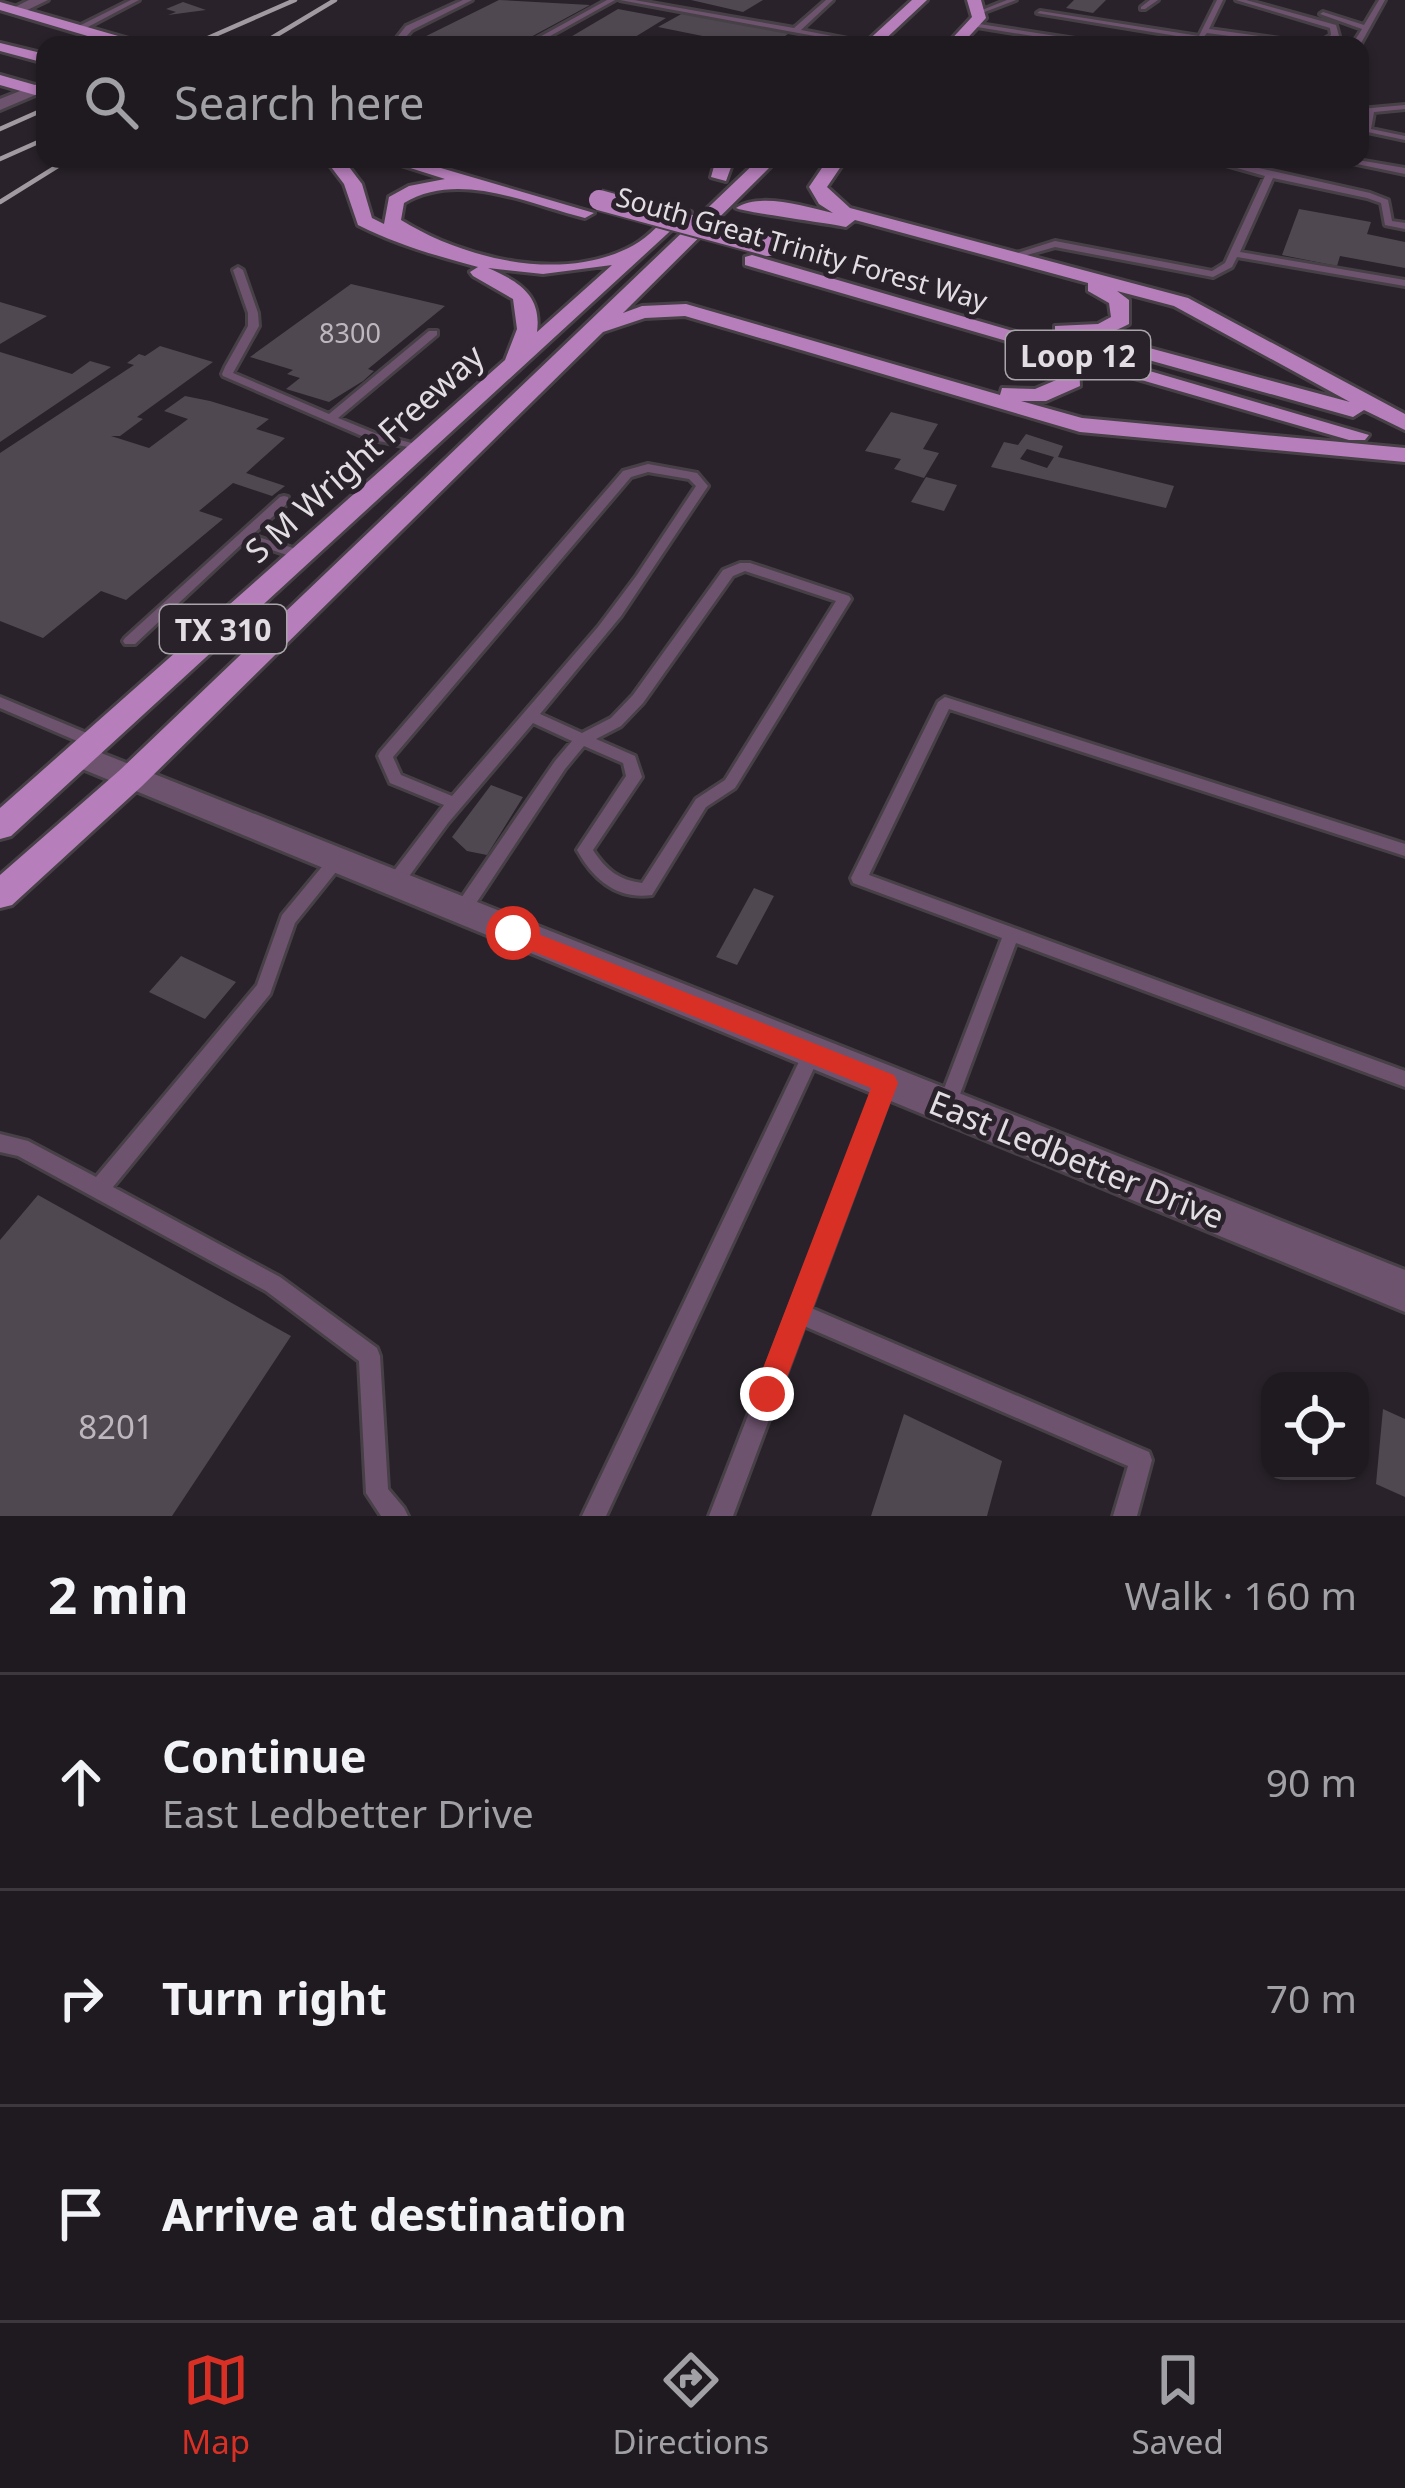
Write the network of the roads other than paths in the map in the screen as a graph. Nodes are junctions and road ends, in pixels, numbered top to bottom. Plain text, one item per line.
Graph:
1 (41, 0) edge
2 (136, 0) edge
3 (469, 0) edge
4 (612, 0) edge
5 (623, 0) edge
6 (830, 0) edge
7 (920, 0) edge
8 (1012, 0) edge
9 (1155, 0) edge
10 (1220, 0) edge
11 (1239, 0) edge
12 (1282, 0) edge
13 (1382, 0) edge
14 (8, 8) edge
15 (1143, 8) dead end
16 (976, 12) edge
17 (1040, 14) dead end
18 (928, 15) dead end
19 (81, 27) junction
20 (1366, 28) junction
21 (796, 30) junction
22 (0, 34) edge
23 (108, 36) edge
24 (402, 36) edge
25 (546, 36) edge
26 (826, 36) edge
27 (880, 36) edge
28 (906, 36) edge
29 (1067, 36) edge
30 (1188, 36) edge
31 (1203, 36) edge
32 (1333, 36) edge
33 (1361, 36) edge
34 (0, 47) edge
35 (36, 51) edge
36 (36, 54) edge
37 (0, 80) edge
38 (36, 87) edge
39 (36, 90) edge
40 (0, 105) edge
41 (1405, 107) edge
42 (1369, 112) edge
43 (1369, 131) edge
44 (1405, 137) edge
45 (1369, 165) edge
46 (342, 168) edge
47 (449, 168) edge
48 (473, 168) edge
49 (723, 168) edge
50 (759, 168) edge
51 (828, 168) edge
52 (1243, 168) edge
53 (1405, 171) edge
54 (488, 174) junction
55 (1270, 175) junction
56 (815, 196) junction
57 (746, 208) junction
58 (837, 218) junction
59 (1405, 226) edge
60 (692, 229) junction
61 (655, 253) junction
62 (760, 254) junction
63 (1234, 254) junction
64 (1013, 256) junction
65 (238, 270) dead end
66 (1405, 283) edge
67 (1062, 330) junction
68 (433, 333) dead end
69 (1022, 339) junction
70 (575, 345) junction
71 (510, 370) junction
72 (330, 419) junction
73 (1405, 424) edge
74 (423, 449) junction
75 (1405, 452) edge
76 (284, 500) dead end
77 (243, 536) junction
78 (304, 556) junction
79 (130, 641) dead end
80 (0, 702) edge
81 (530, 716) junction
82 (582, 739) junction
83 (89, 749) junction
84 (131, 778) junction
85 (454, 803) junction
86 (0, 827) edge
87 (1405, 850) edge
88 (336, 862) junction
89 (392, 885) junction
90 (0, 895) edge
91 (461, 912) junction
92 (1010, 935) junction
93 (812, 1053) junction
94 (1405, 1079) edge
95 (886, 1083) junction
96 (946, 1107) junction
97 (0, 1143) edge
98 (99, 1189) junction
99 (1405, 1291) edge
100 (798, 1313) junction
101 (396, 1516) edge
102 (594, 1516) edge
103 (721, 1516) edge
104 (1125, 1516) edge

1 - 14 street
2 - 19 lane
3 - 24 lane
4 - 25 lane
5 - 21 lane
6 - 21 lane
7 - 27 main road
8 - 16 lane
9 - 15 lane
10 - 31 lane
11 - 32 lane
12 - 20 lane
13 - 20 lane
14 - 19 main road
16 - 29 lane
17 - 30 lane
18 - 28 main road
19 - 23 main road
20 - 33 lane
21 - 26 lane
22 - 35 main road
34 - 36 main road
37 - 38 main road
39 - 40 street
41 - 42 lane
43 - 44 lane
45 - 53 lane
46 - 71 main road
47 - 54 main road, South Great Trinity Forest Way / Loop 12
48 - 54 main road, South Great Trinity Forest Way / Loop 12
49 - 61 main road, S M Wright Freeway / TX 310
50 - 60 main road, TX 310
51 - 56 main road
52 - 55 lane
54 - 61 main road
54 - 62 main road, South Great Trinity Forest Way / Loop 12
55 - 59 lane
55 - 63 lane
56 - 57 main road
56 - 58 main road
56 - 64 main road
57 - 58 main road
57 - 60 main road
58 - 67 main road
60 - 61 main road, S M Wright Freeway / TX 310
61 - 69 main road
61 - 70 main road, S M Wright Freeway / TX 310
61 - 71 main road, S M Wright Freeway / TX 310
62 - 67 main road, South Great Trinity Forest Way / Loop 12
62 - 69 main road, South Great Trinity Forest Way / Loop 12
63 - 64 lane
63 - 66 lane
64 - 73 main road
65 - 72 lane
67 - 73 main road, South Great Trinity Forest Way / Loop 12
68 - 72 lane
69 - 75 main road, South Great Trinity Forest Way / Loop 12
70 - 75 main road
70 - 84 main road, S M Wright Freeway / TX 310
71 - 74 main road, S M Wright Freeway / TX 310
72 - 74 lane
74 - 78 main road, S M Wright Freeway / TX 310
76 - 77 lane
77 - 78 lane
77 - 79 lane
78 - 83 main road, S M Wright Freeway / TX 310
80 - 83 lane
81 - 82 lane
81 - 85 lane
81 - 85 lane
82 - 82 lane
82 - 91 lane
83 - 84 street, East Ledbetter Drive
83 - 86 main road, S M Wright Freeway / TX 310
84 - 88 street, East Ledbetter Drive
84 - 90 main road, S M Wright Freeway / TX 310
85 - 89 lane
87 - 92 lane
88 - 89 street, East Ledbetter Drive
88 - 98 lane
89 - 91 street, East Ledbetter Drive
91 - 93 street, East Ledbetter Drive
92 - 94 lane
92 - 96 lane
93 - 95 street, East Ledbetter Drive
93 - 102 lane
95 - 96 street, East Ledbetter Drive
95 - 100 lane
96 - 99 street, East Ledbetter Drive
97 - 98 lane
98 - 101 lane
100 - 103 lane
100 - 104 lane

